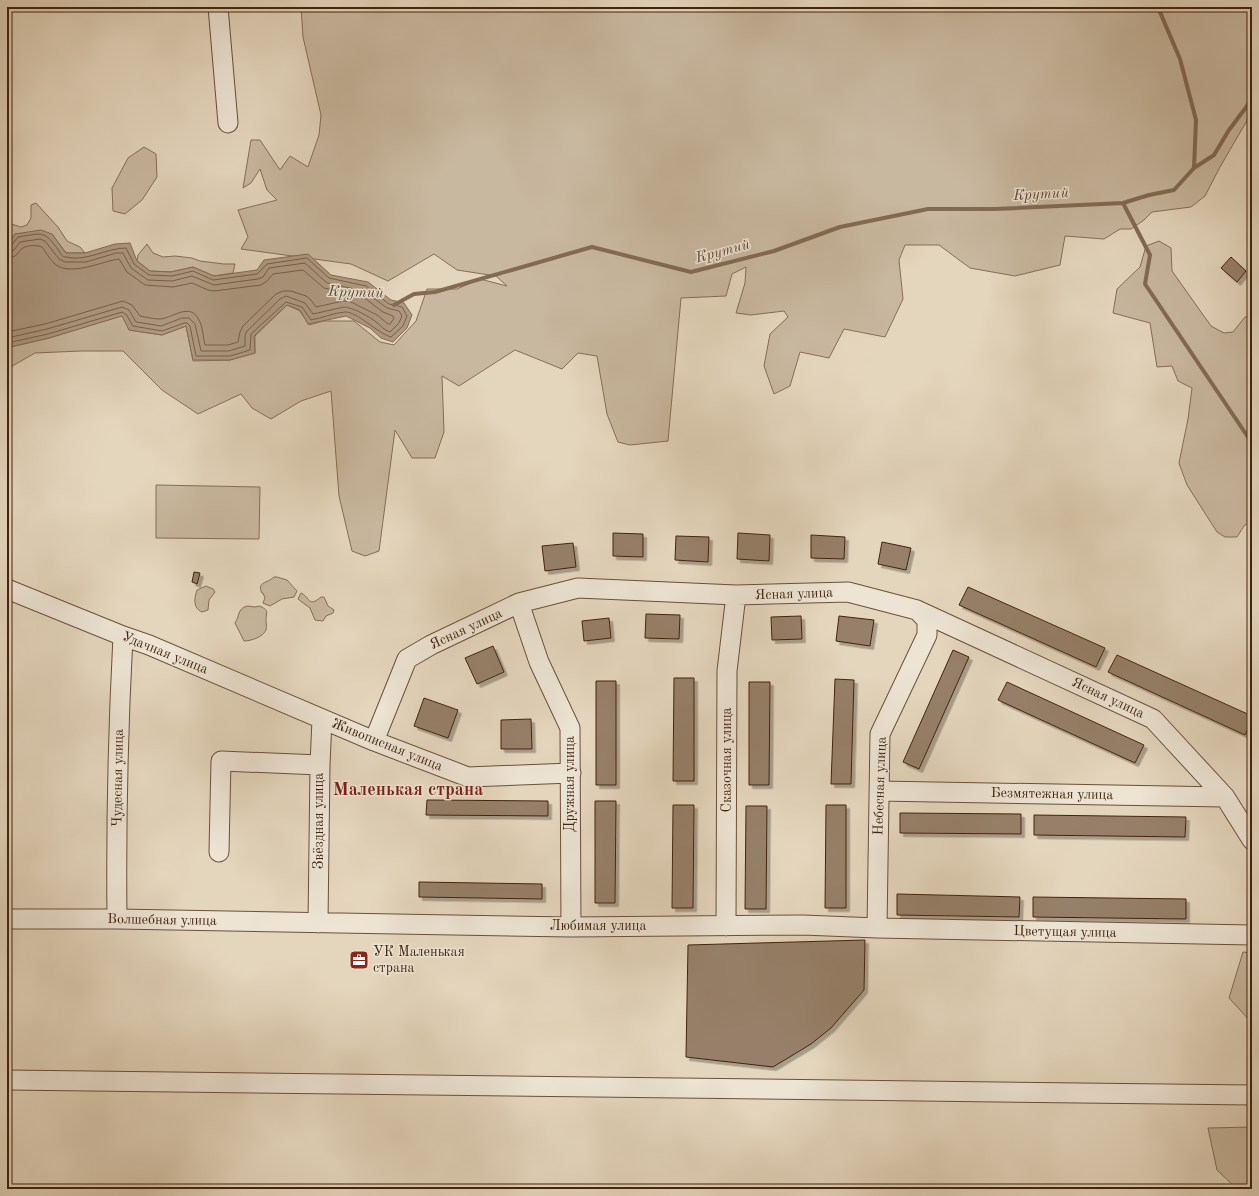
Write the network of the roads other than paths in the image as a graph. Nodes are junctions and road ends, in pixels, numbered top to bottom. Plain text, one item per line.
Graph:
1 (218, 7) edge
2 (228, 123) dead end
3 (7, 589) edge
4 (736, 595) junction
5 (519, 603) junction
6 (917, 610) junction
7 (123, 636) junction
8 (322, 720) junction
9 (374, 741) junction
10 (320, 765) junction
11 (571, 773) junction
12 (879, 791) junction
13 (1225, 797) junction
14 (1252, 840) edge
15 (219, 852) dead end
16 (7, 919) edge
17 (117, 919) junction
18 (318, 923) junction
19 (726, 926) junction
20 (571, 927) junction
21 (877, 928) junction
22 (1252, 935) edge
23 (7, 1080) edge
24 (1252, 1095) edge

1 - 2 street
3 - 7 street, Удачная улица
4 - 5 street, Ясная улица
4 - 6 street, Ясная улица
4 - 19 street, Сказочная улица
5 - 9 street, Ясная улица
5 - 11 street, Дружная улица
6 - 12 street, Небесная улица
6 - 13 street, Ясная улица
7 - 8 street, Удачная улица
7 - 17 street, Чудесная улица
8 - 9 street, Живописная улица
8 - 10 street, Звёздная улица
9 - 11 street, Живописная улица
10 - 15 street
10 - 18 street, Звёздная улица
11 - 20 street, Дружная улица
12 - 13 street, Безмятежная улица
12 - 21 street, Небесная улица
13 - 14 street, Ясная улица
16 - 17 street, Волшебная улица
17 - 18 street, Волшебная улица
18 - 20 street, Любимая улица
19 - 20 street, Любимая улица
19 - 21 street, Любимая улица
21 - 22 street, Цветущая улица
23 - 24 street

